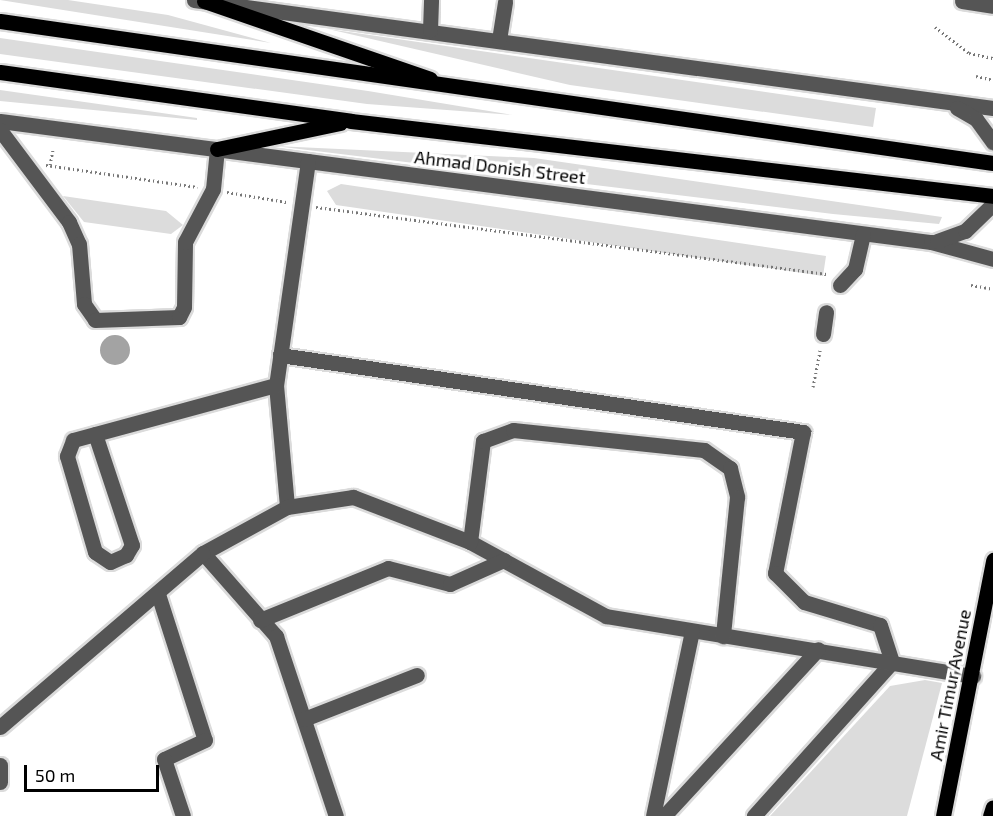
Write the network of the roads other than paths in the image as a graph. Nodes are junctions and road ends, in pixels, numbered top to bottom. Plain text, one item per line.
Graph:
1 (431, 0) edge
2 (199, 1) edge
3 (505, 1) edge
4 (962, 1) edge
5 (993, 6) edge
6 (0, 21) edge
7 (430, 30) junction
8 (499, 40) junction
9 (0, 72) edge
10 (466, 92) junction
11 (942, 102) junction
12 (993, 108) edge
13 (0, 121) edge
14 (351, 121) junction
15 (0, 130) edge
16 (993, 142) edge
17 (217, 149) junction
18 (308, 161) junction
19 (993, 163) edge
20 (993, 196) edge
21 (993, 204) edge
22 (863, 234) junction
23 (932, 242) junction
24 (993, 259) edge
25 (842, 280) road end
26 (826, 312) dead end
27 (823, 334) road end
28 (280, 355) junction
29 (276, 385) junction
30 (95, 434) junction
31 (287, 507) junction
32 (470, 542) junction
33 (203, 553) junction
34 (504, 560) junction
35 (993, 560) edge
36 (158, 594) junction
37 (260, 620) junction
38 (692, 631) junction
39 (723, 636) junction
40 (818, 649) junction
41 (892, 662) junction
42 (417, 675) dead end
43 (973, 676) junction
44 (303, 719) junction
45 (0, 727) edge
46 (0, 765) edge
47 (0, 782) edge
48 (993, 807) edge
49 (183, 816) edge
50 (336, 816) edge
51 (653, 816) edge
52 (664, 816) edge
53 (754, 816) edge
54 (943, 816) edge
55 (990, 816) edge

1 - 7 street
2 - 7 street
2 - 10 main road
3 - 8 street
4 - 5 street
6 - 10 main road
7 - 8 street
8 - 11 street
9 - 14 main road, Ahmad Donish Street
10 - 19 main road
11 - 12 street
11 - 16 street
13 - 17 street, Ahmad Donish Street
14 - 17 main road
14 - 20 main road, Ahmad Donish Street
15 - 17 street
17 - 18 street, Ahmad Donish Street
18 - 22 street, Ahmad Donish Street
18 - 28 street
21 - 23 street
22 - 23 street, Ahmad Donish Street
22 - 25 street
23 - 24 street, Ahmad Donish Street
26 - 27 street
28 - 29 street
28 - 41 street
29 - 30 street
29 - 31 street
30 - 30 street
31 - 32 street
31 - 33 street
32 - 34 street
32 - 39 street
33 - 36 street
33 - 37 street
34 - 37 street
34 - 38 street
35 - 43 main road, Amir Timur Avenue
36 - 45 street
36 - 49 street
37 - 44 street
38 - 39 street
38 - 51 street
39 - 40 street
40 - 41 street
40 - 52 street
41 - 43 street
41 - 53 street
42 - 44 street
43 - 54 main road, Amir Timur Avenue
44 - 50 street
46 - 47 street
48 - 55 main road

